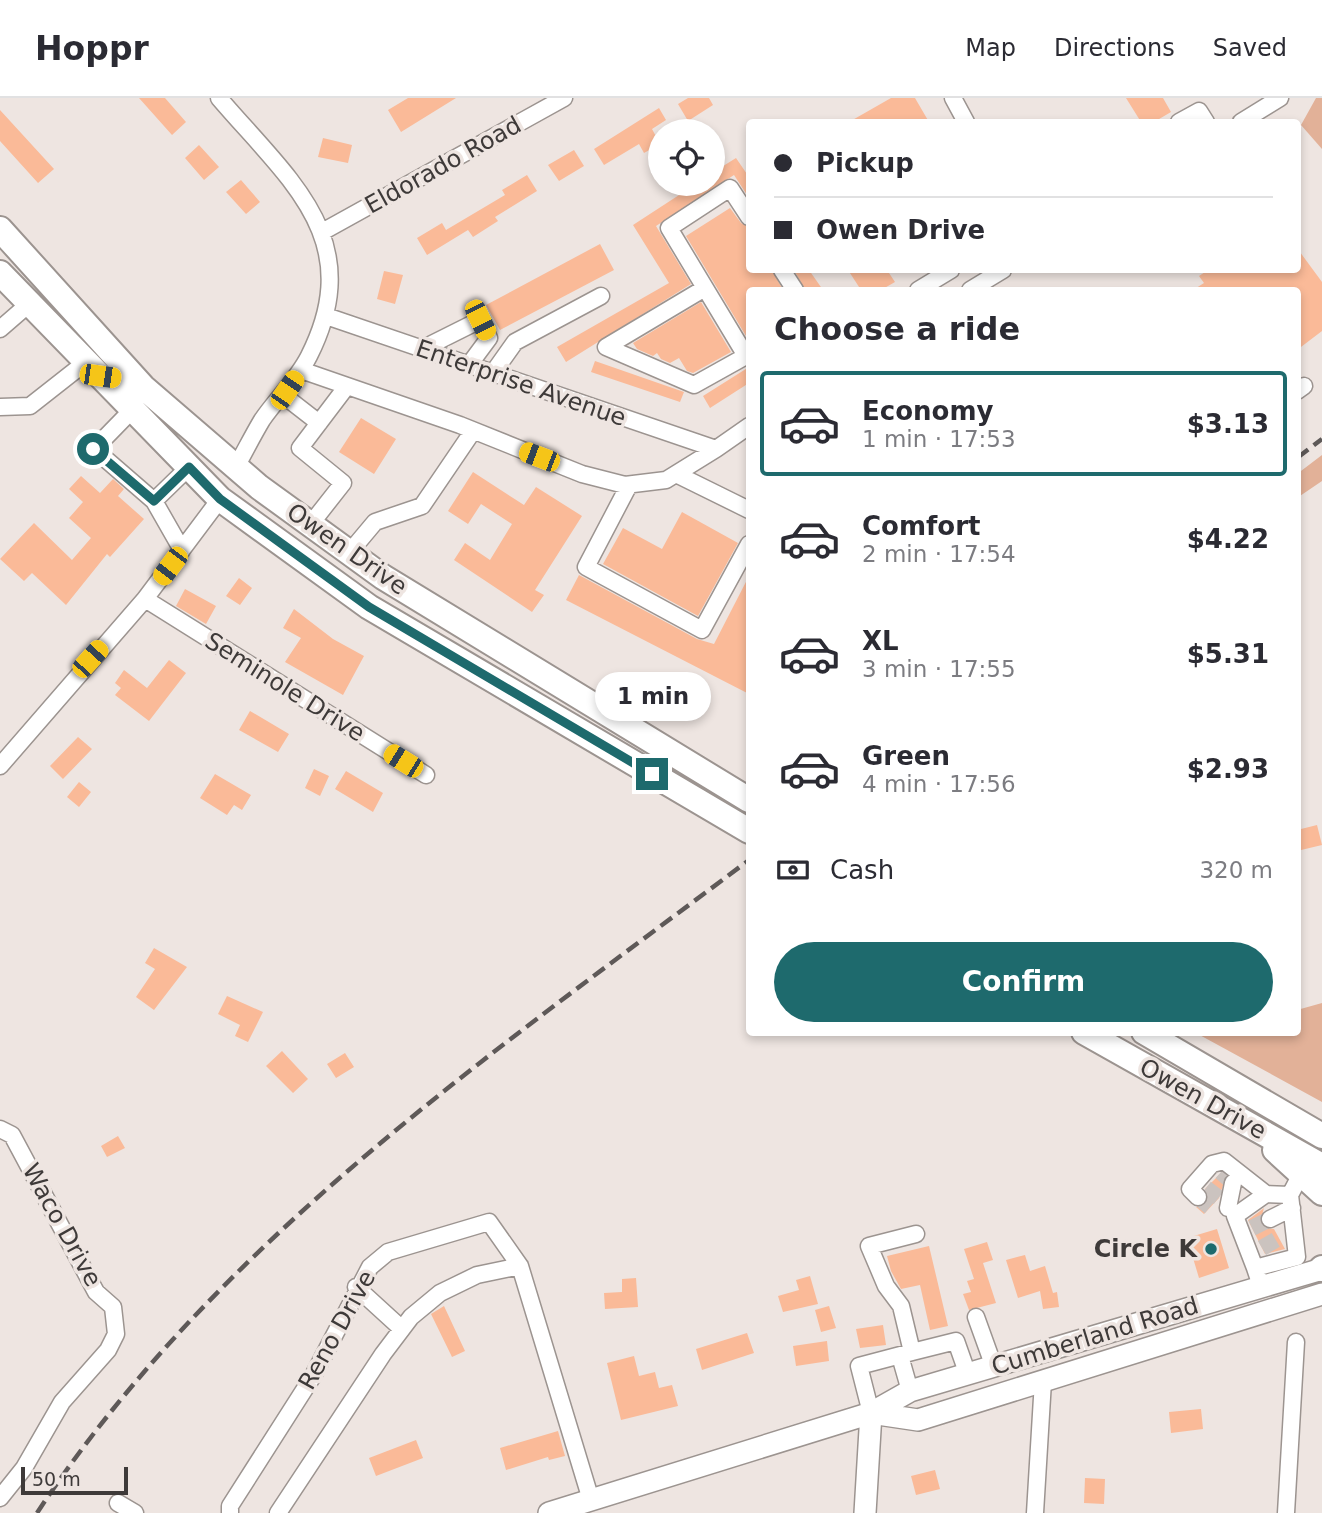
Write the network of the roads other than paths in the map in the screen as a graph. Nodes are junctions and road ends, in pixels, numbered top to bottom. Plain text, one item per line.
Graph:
1 (219, 98) edge
2 (564, 98) edge
3 (953, 98) edge
4 (1280, 98) edge
5 (965, 119) edge
6 (1184, 119) edge
7 (1204, 119) edge
8 (1246, 119) edge
9 (746, 212) edge
10 (0, 229) edge
11 (322, 232) junction
12 (0, 273) edge
13 (946, 273) edge
14 (993, 273) edge
15 (923, 287) edge
16 (974, 287) edge
17 (705, 288) junction
18 (601, 296) dead end
19 (30, 303) junction
20 (326, 316) junction
21 (0, 329) edge
22 (422, 349) junction
23 (470, 365) junction
24 (93, 369) junction
25 (301, 370) junction
26 (493, 373) junction
27 (347, 386) junction
28 (283, 395) junction
29 (0, 407) edge
30 (132, 409) junction
31 (319, 423) junction
32 (746, 428) edge
33 (473, 431) junction
34 (716, 449) junction
35 (189, 467) junction
36 (236, 467) junction
37 (676, 474) junction
38 (629, 485) junction
39 (220, 499) junction
40 (154, 501) junction
41 (746, 509) edge
42 (310, 525) junction
43 (746, 549) edge
44 (182, 550) junction
45 (349, 553) junction
46 (379, 575) junction
47 (145, 599) junction
48 (0, 765) edge
49 (426, 775) dead end
50 (746, 799) edge
51 (746, 829) edge
52 (1091, 1036) edge
53 (1151, 1036) edge
54 (0, 1129) edge
55 (1322, 1136) edge
56 (1301, 1186) edge
57 (1214, 1189) junction
58 (1322, 1193) edge
59 (1266, 1194) junction
60 (1270, 1219) tunnel mouth
61 (1294, 1229) junction
62 (916, 1234) dead end
63 (1279, 1238) tunnel mouth
64 (1257, 1264) junction
65 (520, 1266) junction
66 (1322, 1268) edge
67 (356, 1287) junction
68 (1322, 1294) edge
69 (976, 1317) dead end
70 (402, 1329) junction
71 (1296, 1342) dead end
72 (906, 1354) junction
73 (994, 1367) junction
74 (968, 1375) junction
75 (1043, 1381) junction
76 (910, 1391) junction
77 (871, 1413) junction
78 (0, 1497) edge
79 (591, 1500) junction
80 (118, 1503) dead end
81 (135, 1513) edge
82 (230, 1513) edge
83 (278, 1513) edge
84 (549, 1513) edge
85 (865, 1513) edge
86 (1035, 1513) edge
87 (1286, 1513) edge

1 - 11 street
2 - 11 street, Eldorado Road
3 - 5 street
4 - 8 street
6 - 7 street
9 - 17 street
10 - 36 highway, Owen Drive
11 - 20 street
12 - 19 highway, Owen Drive
13 - 15 street
14 - 16 street
17 - 17 street
18 - 26 street
19 - 21 street
19 - 24 highway, Owen Drive
20 - 22 street, Enterprise Avenue
20 - 25 street
22 - 23 street, Enterprise Avenue
22 - 23 street
23 - 26 street, Enterprise Avenue
24 - 29 street
24 - 30 highway, Owen Drive
24 - 36 highway
25 - 27 street
25 - 28 street
26 - 34 street, Enterprise Avenue
27 - 31 street
27 - 33 street
28 - 31 street
28 - 36 street
30 - 35 highway, Owen Drive
30 - 40 street
31 - 42 street
32 - 34 street
33 - 38 street
33 - 45 street
34 - 37 street
35 - 39 highway, Owen Drive
35 - 40 street
36 - 42 highway, Owen Drive
37 - 38 street
37 - 41 street
38 - 43 street
39 - 44 street
39 - 46 highway
39 - 51 highway, Owen Drive
40 - 44 street
42 - 45 highway, Owen Drive
44 - 47 street
45 - 46 highway, Owen Drive
46 - 50 highway, Owen Drive
47 - 48 street
47 - 49 street, Seminole Drive
52 - 56 highway, Owen Drive
53 - 55 highway, Owen Drive
54 - 78 street, Waco Drive
56 - 58 highway, Owen Drive
56 - 59 street
56 - 60 street
56 - 61 street
57 - 59 street
57 - 59 street
57 - 64 street
61 - 63 street
61 - 64 street
62 - 72 street
64 - 66 main road, Cumberland Road
64 - 73 main road, Cumberland Road
65 - 67 street, Reno Drive
65 - 70 street, Reno Drive
65 - 79 street, Reno Drive
67 - 70 street
67 - 82 street, Reno Drive
68 - 75 main road, Cumberland Road
69 - 73 street
70 - 83 street, Reno Drive
71 - 87 street
72 - 74 street
72 - 76 street
72 - 77 street
73 - 74 main road, Cumberland Road
74 - 76 main road, Cumberland Road
75 - 77 main road, Cumberland Road
75 - 86 street
76 - 77 main road, Cumberland Road
77 - 79 main road, Cumberland Road
77 - 85 main road
79 - 84 main road, Cumberland Road
80 - 81 street

